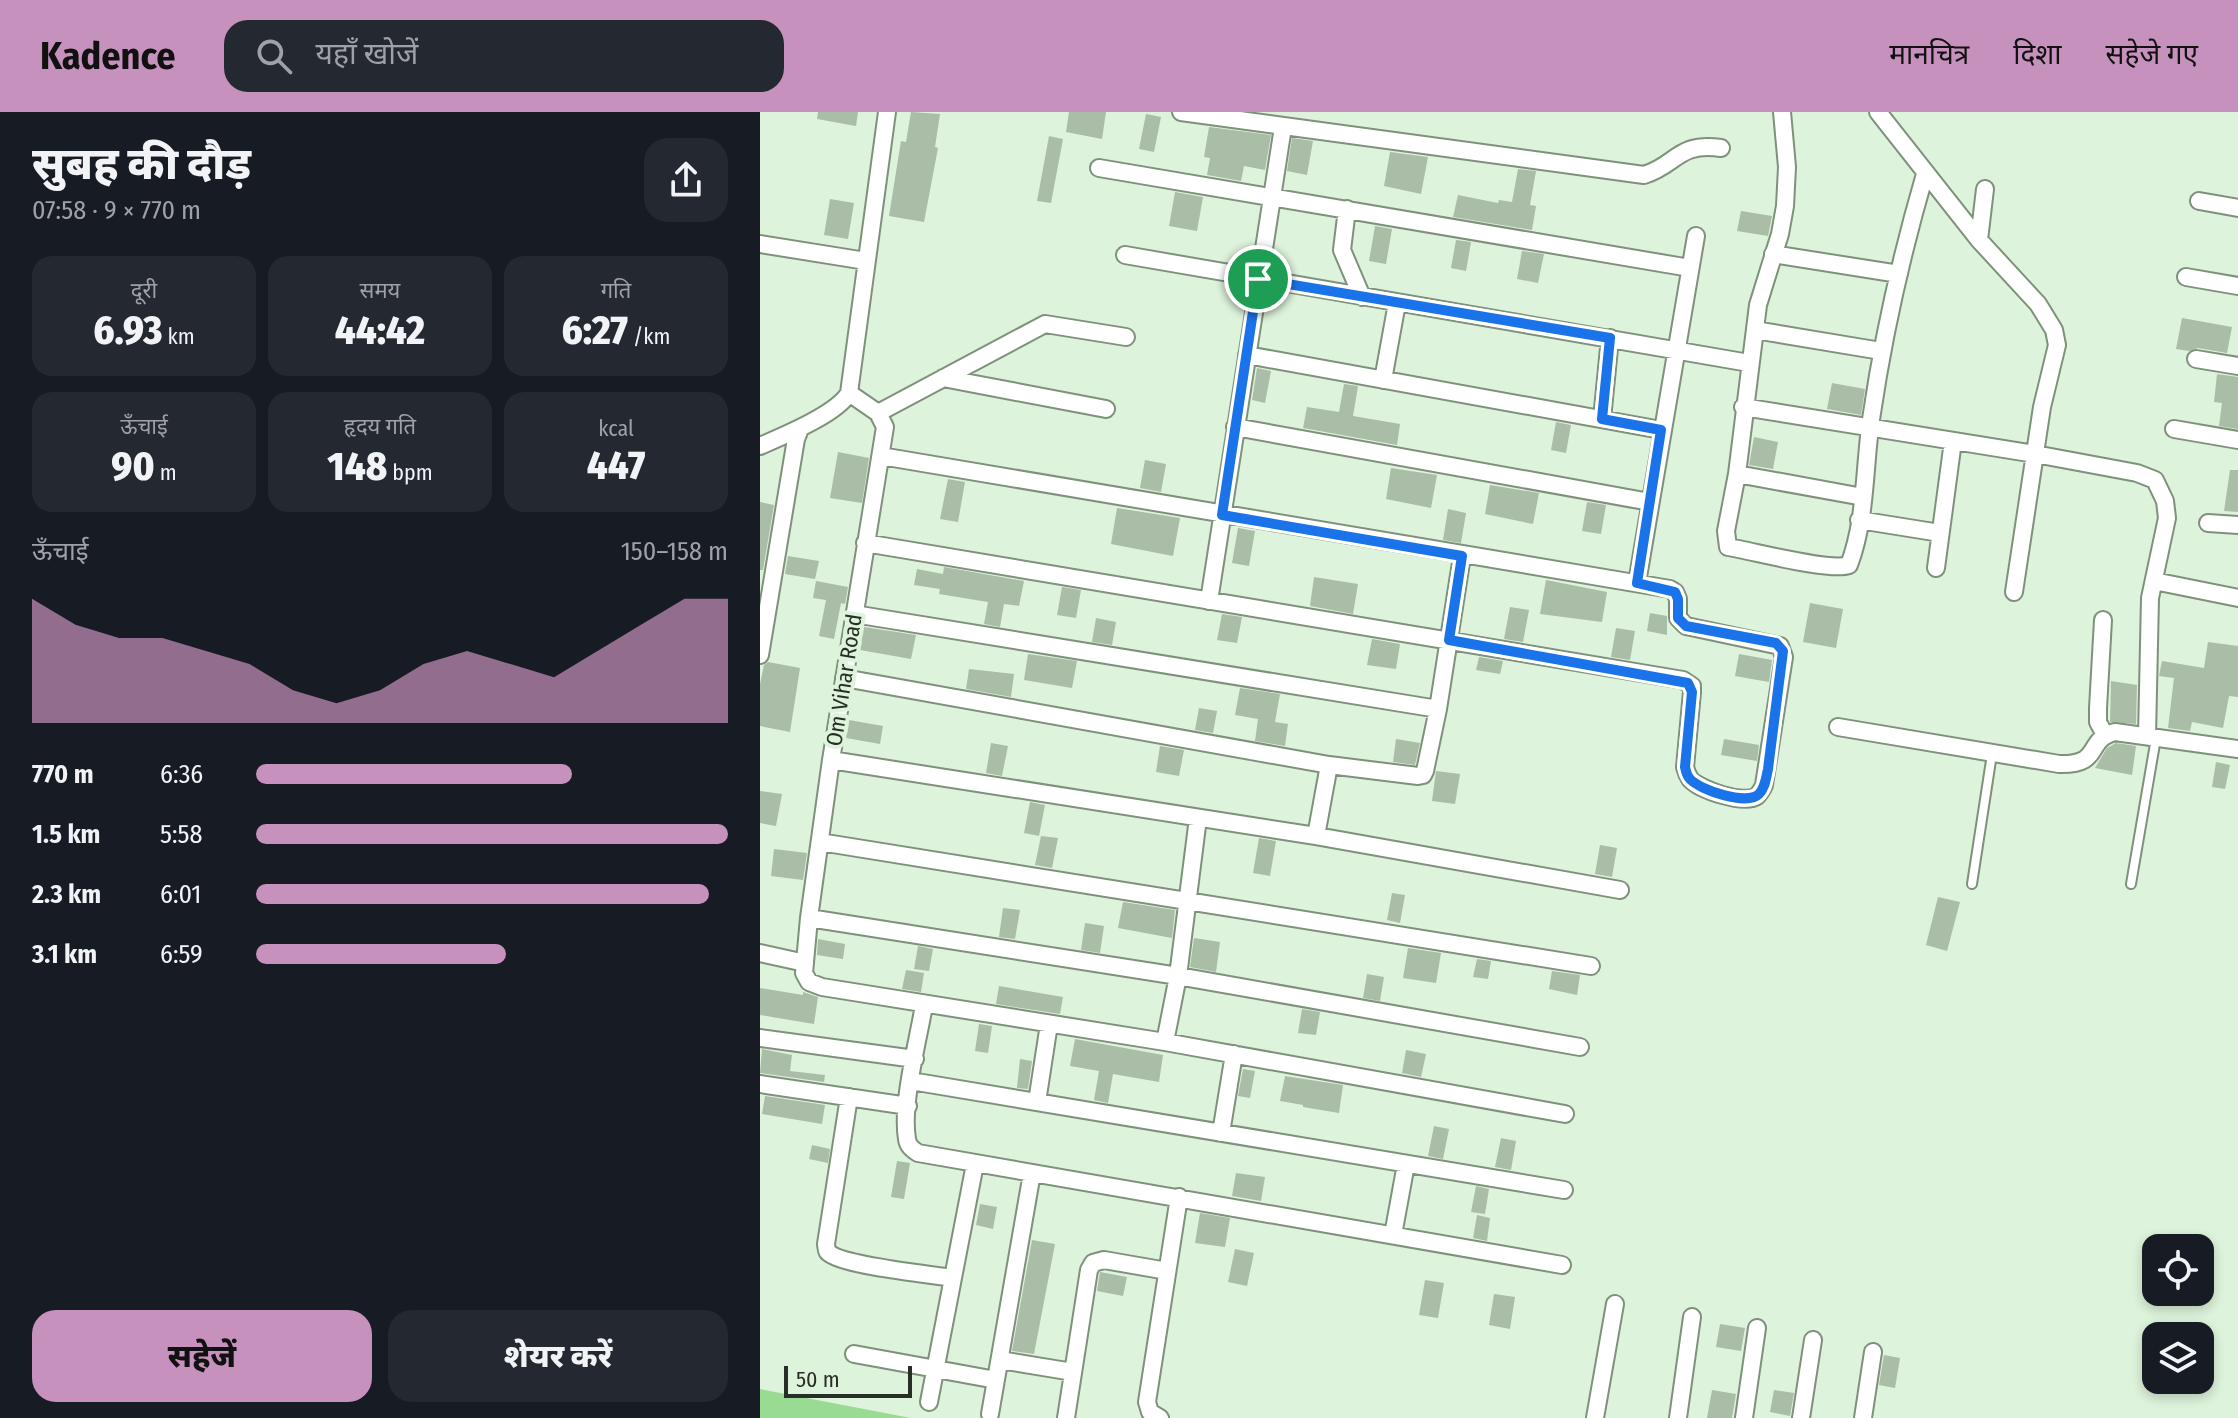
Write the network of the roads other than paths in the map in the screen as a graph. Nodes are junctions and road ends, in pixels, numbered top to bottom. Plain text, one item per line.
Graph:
1 (887, 112) edge
2 (1181, 112) edge
3 (1782, 112) edge
4 (1878, 112) edge
5 (1234, 116) edge
6 (1283, 127) junction
7 (1721, 148) dead end
8 (1099, 168) dead end
9 (1925, 174) junction
10 (1985, 189) dead end
11 (1271, 197) junction
12 (2199, 201) dead end
13 (2238, 208) edge
14 (1347, 209) junction
15 (1696, 236) dead end
16 (1979, 240) junction
17 (760, 244) edge
18 (1773, 254) junction
19 (1125, 255) dead end
20 (866, 261) junction
21 (1690, 268) junction
22 (1899, 274) junction
23 (2186, 277) dead end
24 (1258, 279) junction
25 (2238, 286) edge
26 (1362, 297) junction
27 (1397, 303) junction
28 (1755, 330) junction
29 (1126, 337) dead end
30 (1610, 338) junction
31 (1675, 349) junction
32 (1881, 351) junction
33 (1247, 355) junction
34 (2196, 359) dead end
35 (1749, 363) junction
36 (2238, 366) edge
37 (943, 378) junction
38 (1383, 380) junction
39 (849, 393) junction
40 (1743, 407) junction
41 (1106, 409) dead end
42 (878, 413) junction
43 (1602, 419) junction
44 (1235, 427) junction
45 (1869, 428) junction
46 (800, 429) junction
47 (2174, 429) dead end
48 (1661, 430) junction
49 (2238, 440) edge
50 (1953, 441) junction
51 (760, 446) edge
52 (2035, 454) junction
53 (881, 456) junction
54 (1737, 474) junction
55 (1863, 497) junction
56 (1650, 502) junction
57 (1222, 515) junction
58 (1859, 520) junction
59 (2208, 523) dead end
60 (2238, 525) edge
61 (1940, 533) junction
62 (865, 543) junction
63 (760, 546) edge
64 (777, 549) junction
65 (1462, 556) junction
66 (1936, 568) dead end
67 (2154, 581) junction
68 (1637, 583) junction
69 (2014, 592) dead end
70 (2238, 598) edge
71 (1209, 601) junction
72 (854, 614) junction
73 (2103, 620) dead end
74 (762, 634) edge
75 (1449, 640) junction
76 (760, 655) edge
77 (844, 678) junction
78 (1438, 709) junction
79 (1838, 727) dead end
80 (2105, 735) junction
81 (2151, 737) junction
82 (2238, 749) edge
83 (1992, 754) junction
84 (831, 760) junction
85 (1329, 765) junction
86 (1198, 818) junction
87 (1316, 836) junction
88 (820, 842) junction
89 (1972, 884) dead end
90 (2131, 884) dead end
91 (1620, 890) dead end
92 (1187, 900) junction
93 (809, 918) junction
94 (760, 953) edge
95 (805, 963) junction
96 (1591, 966) dead end
97 (1178, 976) junction
98 (924, 1005) junction
99 (1049, 1024) junction
100 (760, 1038) edge
101 (1165, 1042) junction
102 (1580, 1047) dead end
103 (1234, 1054) junction
104 (915, 1059) junction
105 (911, 1081) junction
106 (760, 1084) edge
107 (849, 1097) junction
108 (1037, 1102) junction
109 (908, 1106) junction
110 (1565, 1114) dead end
111 (1221, 1133) junction
112 (975, 1164) junction
113 (1406, 1164) junction
114 (1032, 1173) junction
115 (1564, 1190) dead end
116 (1179, 1197) junction
117 (1393, 1235) junction
118 (1562, 1265) dead end
119 (1167, 1271) junction
120 (953, 1278) junction
121 (1615, 1304) dead end
122 (1692, 1317) dead end
123 (1757, 1328) dead end
124 (1813, 1340) dead end
125 (1873, 1352) dead end
126 (854, 1354) dead end
127 (1000, 1360) junction
128 (935, 1369) junction
129 (1073, 1372) junction
130 (996, 1380) junction
131 (929, 1402) dead end
132 (990, 1414) dead end
133 (1066, 1418) edge
134 (1160, 1418) edge
135 (1595, 1418) edge
136 (1678, 1418) edge
137 (1744, 1418) edge
138 (1801, 1418) edge
139 (1863, 1418) edge

1 - 20 street
2 - 5 street
3 - 18 street
4 - 9 street
5 - 6 street
6 - 7 street
6 - 11 street
8 - 11 street
9 - 16 street
9 - 22 street
10 - 16 street
11 - 14 street
11 - 24 street
12 - 13 street
14 - 21 street
14 - 26 street
15 - 21 street
16 - 52 street
17 - 20 street
18 - 22 street
18 - 28 street
19 - 24 street
20 - 39 street
21 - 31 street
22 - 32 street
23 - 25 street
24 - 26 street
24 - 33 street
26 - 27 street
27 - 30 street
27 - 38 street
28 - 32 street
28 - 35 street
29 - 37 street
30 - 31 street
30 - 43 street
31 - 35 street
31 - 48 street
32 - 45 street
33 - 38 street
33 - 44 street
34 - 36 street
35 - 40 street
37 - 41 street
37 - 42 street
38 - 43 street
39 - 42 street
39 - 46 street
40 - 45 street
40 - 54 street
42 - 53 street, Om Vihar Road
43 - 48 street
44 - 56 street
44 - 57 street
45 - 50 street
45 - 55 street
46 - 51 street
46 - 64 street
47 - 49 street
48 - 56 street
50 - 52 street
50 - 61 street
52 - 67 street
52 - 69 street
53 - 57 street
53 - 62 street, Om Vihar Road
54 - 55 street
54 - 58 street
55 - 58 street
56 - 68 street
57 - 65 street
57 - 71 street
58 - 61 street
59 - 60 street
61 - 66 street
62 - 71 street
62 - 72 street, Om Vihar Road
63 - 64 street
64 - 74 street
65 - 68 street
65 - 75 street
67 - 70 street
67 - 81 street
68 - 75 street
71 - 75 street
72 - 77 street, Om Vihar Road
72 - 78 street
73 - 80 street
74 - 76 street
75 - 78 street
77 - 84 street, Om Vihar Road
77 - 85 street
78 - 85 street
79 - 83 street
80 - 81 street
80 - 83 street
81 - 82 street
81 - 90 lane
83 - 89 lane
84 - 86 street
84 - 88 street, Om Vihar Road
85 - 87 street
86 - 87 street
86 - 92 street
87 - 91 street
88 - 92 street
88 - 93 street, Om Vihar Road
92 - 96 street
92 - 97 street
93 - 95 street, Om Vihar Road
93 - 97 street
94 - 95 street
95 - 98 street, Om Vihar Road
97 - 101 street
97 - 102 street
98 - 99 street
98 - 104 street
99 - 101 street
99 - 108 street
100 - 104 street
101 - 103 street
103 - 110 street
103 - 111 street
104 - 105 street
105 - 108 street
105 - 109 street
106 - 107 street
107 - 109 street
107 - 120 street
108 - 111 street
109 - 112 street
111 - 113 street
112 - 114 street
112 - 120 street
113 - 115 street
113 - 117 street
114 - 116 street
114 - 127 street
116 - 117 street
116 - 119 street
117 - 118 street
119 - 129 street
119 - 134 street
120 - 128 street
121 - 135 street
122 - 136 street
123 - 137 street
124 - 138 street
125 - 139 street
126 - 128 street
127 - 129 street
127 - 130 street
128 - 130 street
128 - 131 street
129 - 133 street
130 - 132 street

